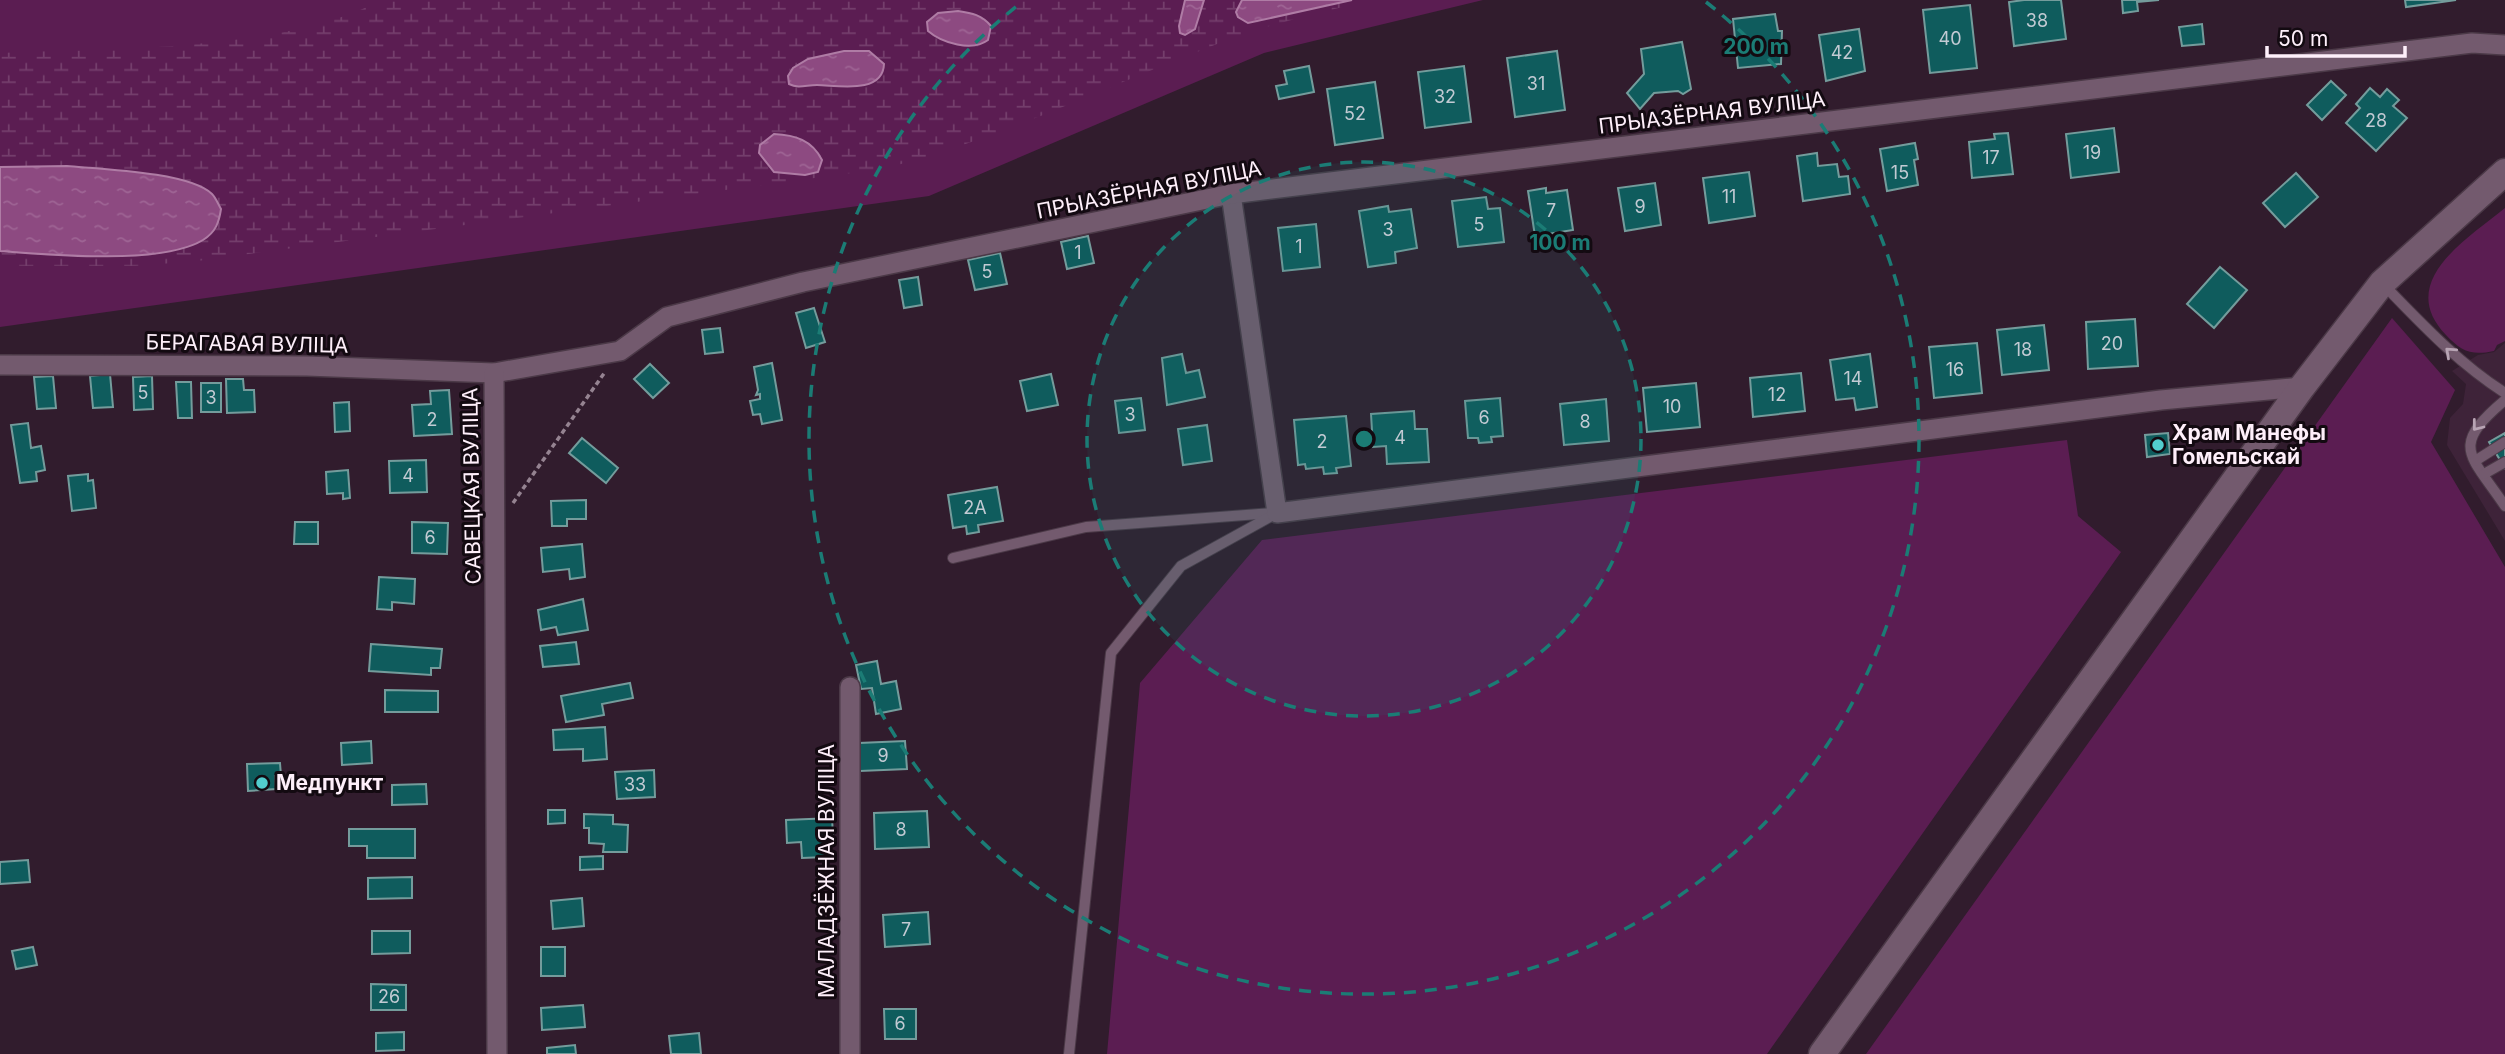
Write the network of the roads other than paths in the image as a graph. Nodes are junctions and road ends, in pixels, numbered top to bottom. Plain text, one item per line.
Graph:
1 (2505, 45) edge
2 (2505, 172) edge
3 (1231, 194) junction
4 (930, 256) joint
5 (2382, 284) junction
6 (0, 365) edge
7 (494, 373) junction
8 (2302, 387) junction
9 (2505, 393) edge
10 (2505, 400) edge
11 (2505, 442) edge
12 (2475, 461) junction
13 (2505, 462) edge
14 (2484, 474) junction
15 (2503, 499) edge
16 (1277, 513) junction
17 (953, 558) dead end
18 (850, 687) dead end
19 (497, 1054) edge
20 (850, 1054) edge
21 (1069, 1054) edge
22 (1822, 1054) edge

1 - 3 street, ПРЫАЗЁРНАЯ ВУЛІЦА
2 - 5 street
3 - 4 street, ПРЫАЗЁРНАЯ ВУЛІЦА
3 - 16 street
4 - 7 street, САВЕЦКАЯ ВУЛІЦА
5 - 8 street
9 -> 5 lane
6 - 7 street, БЕРАГАВАЯ ВУЛІЦА
7 - 19 street, САВЕЦКАЯ ВУЛІЦА
8 - 16 street
8 - 22 street
10 -> 12 lane
11 - 12 lane
12 - 14 lane
13 - 14 lane
14 - 15 lane
16 - 17 lane
16 - 21 lane
18 - 20 street, МАЛАДЗЁЖНАЯ ВУЛІЦА

